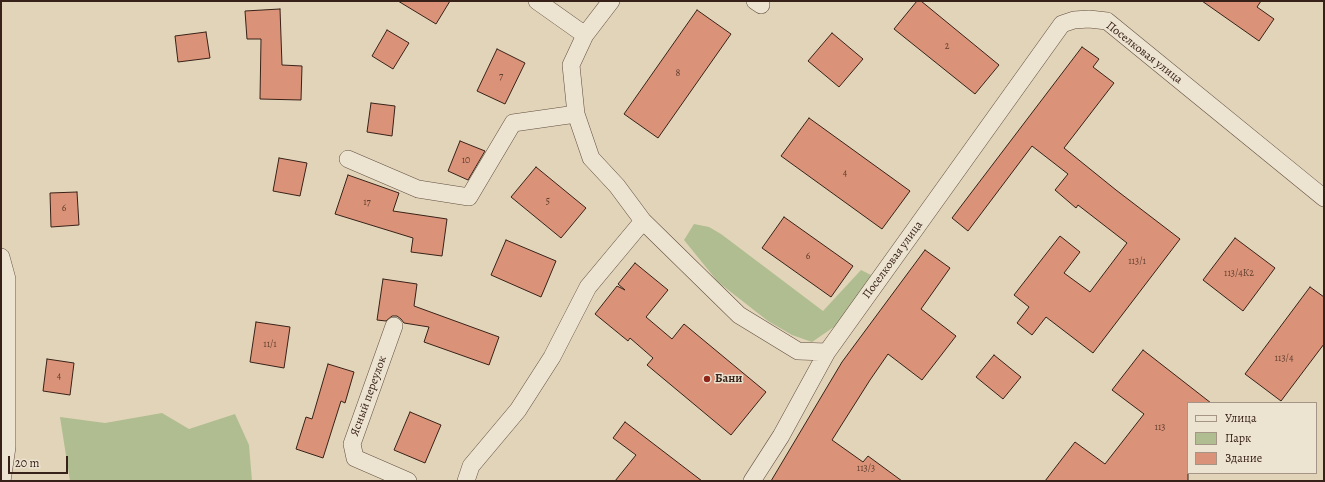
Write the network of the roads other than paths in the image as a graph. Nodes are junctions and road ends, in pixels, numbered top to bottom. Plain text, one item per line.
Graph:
1 (537, 1) edge
2 (611, 1) edge
3 (586, 35) junction
4 (576, 114) junction
5 (348, 159) dead end
6 (1324, 198) edge
7 (643, 221) junction
8 (1, 257) edge
9 (394, 326) dead end
10 (827, 352) junction
11 (2, 481) edge
12 (408, 481) edge
13 (466, 481) edge
14 (752, 481) edge

1 - 3 street
2 - 3 street
3 - 4 street
4 - 5 street
4 - 7 street
6 - 10 street, Поселковая улица
7 - 10 street
7 - 13 street
8 - 11 street
9 - 12 street, Ясный переулок
10 - 14 street, Поселковая улица

